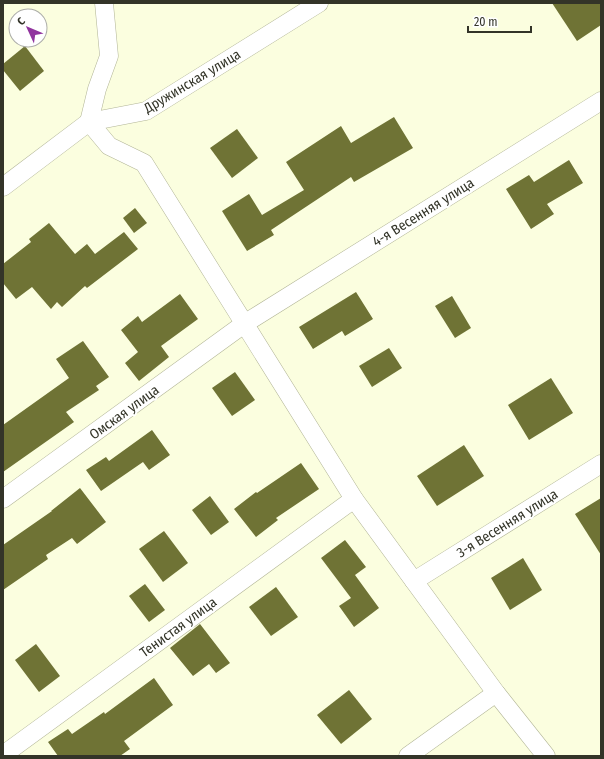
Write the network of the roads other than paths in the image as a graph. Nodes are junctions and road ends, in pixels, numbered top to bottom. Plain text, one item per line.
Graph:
1 (104, 3) edge
2 (319, 3) edge
3 (601, 101) edge
4 (89, 122) junction
5 (3, 187) edge
6 (244, 324) junction
7 (601, 464) edge
8 (3, 499) edge
9 (354, 499) junction
10 (414, 581) junction
11 (496, 692) junction
12 (3, 755) edge
13 (408, 756) edge
14 (546, 756) edge

1 - 4 street
2 - 4 street, Дружинская улица
3 - 6 street, 4-я Весенняя улица
4 - 5 street, Дружинская улица
4 - 6 street
6 - 8 street, Омская улица
6 - 9 street
7 - 10 street, 3-я Весенняя улица
9 - 10 street
9 - 12 street, Тенистая улица
10 - 11 street
11 - 13 street
11 - 14 street

